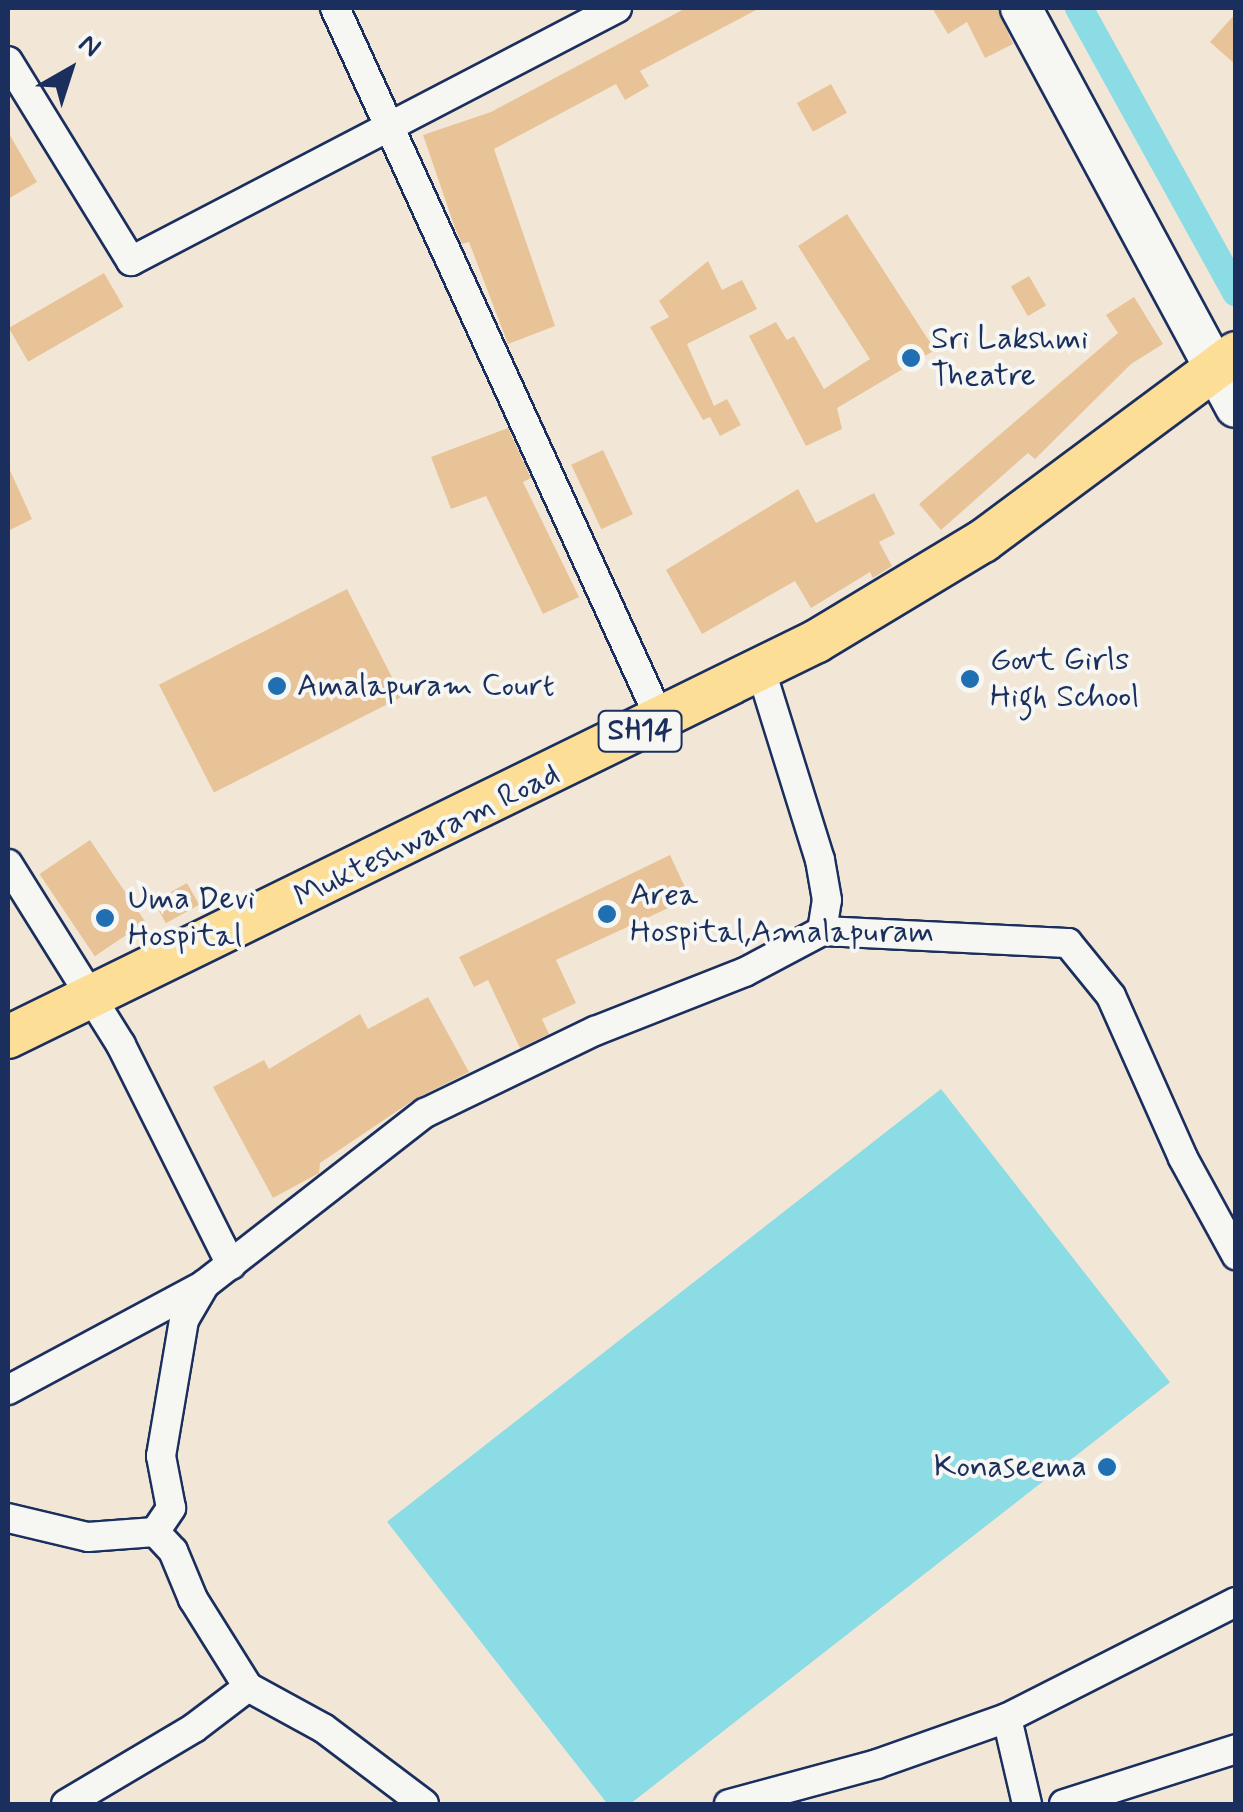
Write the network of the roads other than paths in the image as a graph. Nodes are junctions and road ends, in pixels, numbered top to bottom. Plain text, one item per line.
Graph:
1 (336, 8) edge
2 (616, 8) edge
3 (1022, 8) edge
4 (8, 61) edge
5 (394, 128) junction
6 (1226, 358) edge
7 (1236, 407) edge
8 (761, 671) junction
9 (661, 720) junction
10 (8, 864) edge
11 (822, 930) junction
12 (90, 998) junction
13 (8, 1038) edge
14 (1236, 1255) edge
15 (231, 1265) junction
16 (205, 1284) junction
17 (8, 1390) edge
18 (8, 1518) edge
19 (154, 1532) junction
20 (1236, 1602) edge
21 (248, 1687) junction
22 (1007, 1718) junction
23 (1236, 1749) edge
24 (66, 1804) edge
25 (424, 1804) edge
26 (729, 1804) edge
27 (1028, 1804) edge
28 (1064, 1804) edge

1 - 5 street
2 - 5 street
3 - 6 street
4 - 5 street
5 - 9 street
6 - 7 street
6 - 8 main road, Mukteshwaram Road / SH14
8 - 9 main road, Mukteshwaram Road / SH14
8 - 11 street
9 - 12 main road, Mukteshwaram Road / SH14
10 - 12 street
11 - 14 street
11 - 15 street
12 - 13 main road, Mukteshwaram Road / SH14
12 - 15 street
15 - 16 street
16 - 17 street
16 - 19 street
18 - 19 street
19 - 21 street
20 - 22 street
21 - 24 street
21 - 25 street
22 - 26 street
22 - 27 street
23 - 28 street

